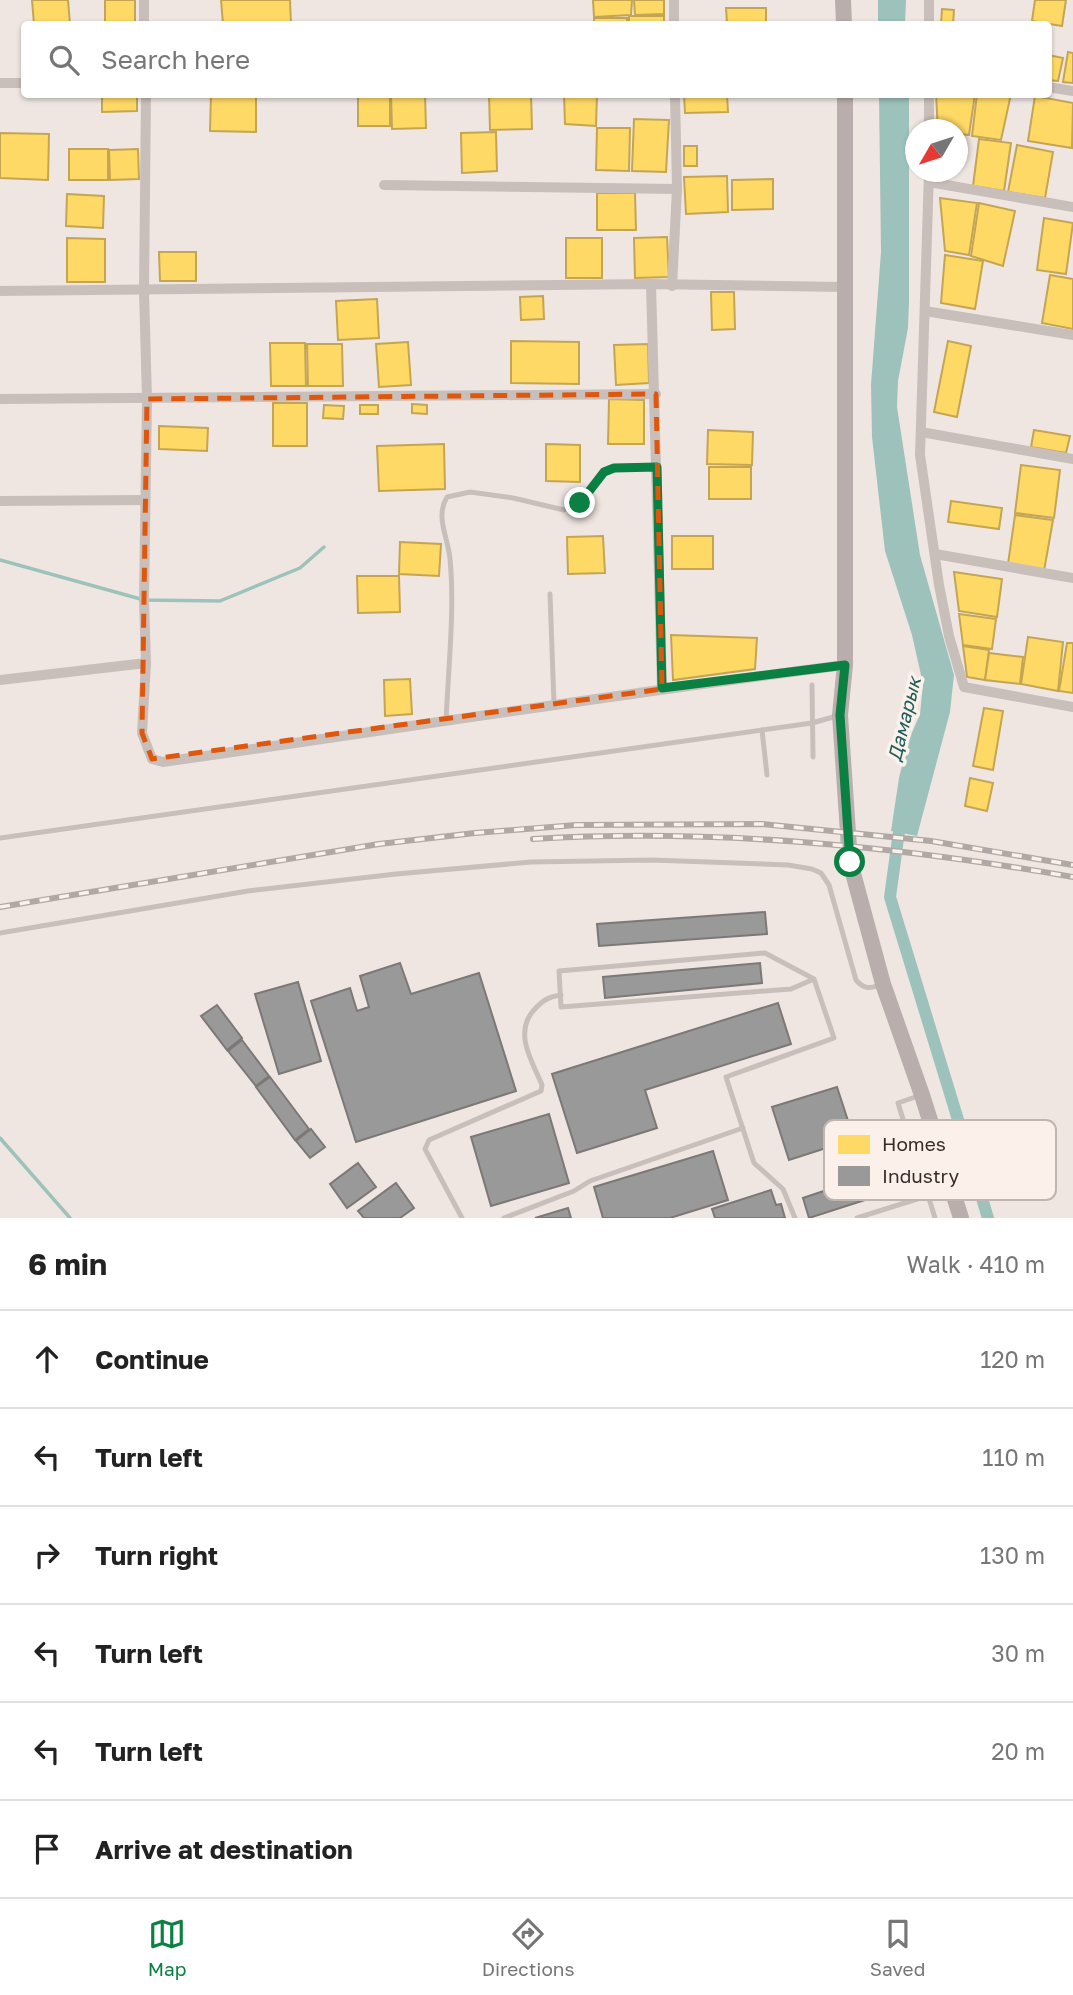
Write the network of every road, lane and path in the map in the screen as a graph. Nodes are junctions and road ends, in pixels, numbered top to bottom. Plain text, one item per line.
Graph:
1 (144, 0) edge
2 (674, 0) edge
3 (843, 0) edge
4 (929, 0) edge
5 (144, 21) edge
6 (674, 21) edge
7 (844, 21) edge
8 (929, 21) edge
9 (0, 83) edge
10 (21, 83) edge
11 (1052, 88) edge
12 (1073, 91) edge
13 (146, 98) edge
14 (675, 98) edge
15 (845, 98) edge
16 (929, 98) edge
17 (929, 119) edge
18 (929, 182) edge
19 (953, 182) edge
20 (384, 185) dead end
21 (677, 189) junction
22 (1073, 207) edge
23 (651, 285) junction
24 (672, 286) junction
25 (845, 287) junction
26 (0, 291) edge
27 (144, 291) junction
28 (925, 311) junction
29 (1073, 335) edge
30 (656, 394) junction
31 (0, 399) edge
32 (146, 400) junction
33 (920, 432) junction
34 (1073, 459) edge
35 (657, 467) junction
36 (145, 500) junction
37 (0, 501) edge
38 (934, 554) junction
39 (1073, 579) edge
40 (550, 594) dead end
41 (146, 663) junction
42 (845, 665) junction
43 (0, 680) edge
44 (812, 685) dead end
45 (662, 688) junction
46 (554, 704) junction
47 (1073, 707) edge
48 (840, 715) junction
49 (446, 722) junction
50 (812, 723) junction
51 (762, 730) junction
52 (813, 757) dead end
53 (767, 775) dead end
54 (0, 838) edge
55 (0, 933) edge
56 (814, 979) junction
57 (883, 984) junction
58 (561, 995) junction
59 (922, 1095) junction
60 (903, 1120) edge
61 (930, 1120) edge
62 (743, 1128) junction
63 (913, 1200) edge
64 (930, 1200) edge
65 (956, 1200) edge
66 (462, 1218) edge
67 (504, 1218) edge
68 (795, 1218) edge
69 (857, 1218) edge
70 (935, 1218) edge
71 (961, 1218) edge

1 - 5 street
2 - 6 street
3 - 7 main road
4 - 8 street
9 - 10 street
11 - 12 street
13 - 27 street
14 - 21 street
15 - 25 main road
16 - 17 street
18 - 28 street
19 - 22 street
20 - 21 street
21 - 24 street
23 - 24 street
23 - 27 street
23 - 30 street
24 - 25 street
25 - 42 main road
26 - 27 street
27 - 32 street
28 - 29 street
28 - 33 street
30 - 32 street
30 - 35 street
31 - 32 street
32 - 36 street
33 - 34 street
33 - 38 street
35 - 45 street
35 - 49 lane
36 - 37 street
36 - 41 street
38 - 39 street
38 - 47 street
40 - 46 lane
41 - 43 street
41 - 49 street
42 - 45 street
42 - 48 main road
44 - 50 lane
45 - 46 street
46 - 49 street
48 - 50 lane
48 - 57 main road
50 - 51 lane
50 - 52 lane
51 - 53 lane
51 - 54 lane
55 - 57 lane
56 - 58 lane
56 - 58 lane
56 - 62 lane
57 - 59 main road
58 - 66 lane
59 - 60 lane
59 - 61 main road
62 - 67 lane
62 - 68 lane
63 - 69 lane
64 - 70 lane
65 - 71 main road

